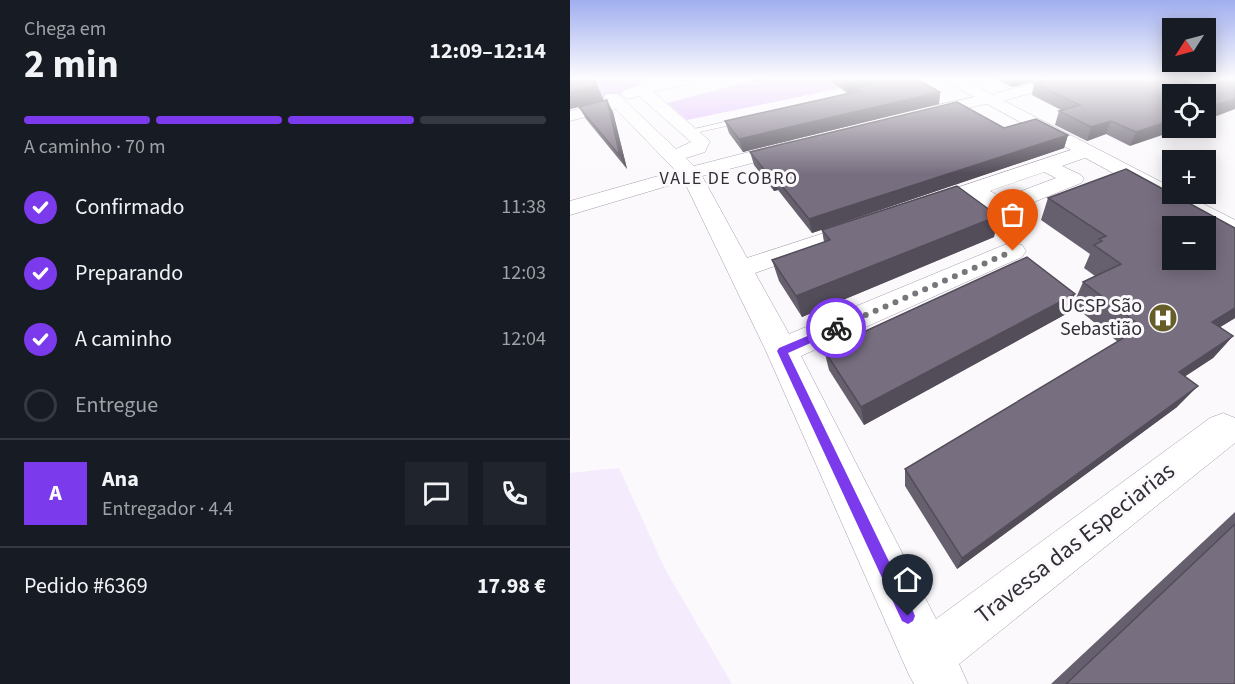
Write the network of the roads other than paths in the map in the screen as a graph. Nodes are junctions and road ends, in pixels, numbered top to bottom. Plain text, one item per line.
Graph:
1 (588, 110) edge
2 (624, 110) edge
3 (665, 110) edge
4 (940, 110) edge
5 (1017, 110) edge
6 (1022, 110) edge
7 (570, 116) edge
8 (761, 116) edge
9 (906, 118) edge
10 (690, 131) junction
11 (815, 142) edge
12 (1086, 151) junction
13 (681, 165) junction
14 (1045, 165) junction
15 (1162, 178) edge
16 (973, 190) junction
17 (1213, 204) edge
18 (570, 208) edge
19 (906, 212) edge
20 (1235, 215) edge
21 (884, 220) edge
22 (1235, 230) edge
23 (1013, 251) dead end
24 (740, 269) junction
25 (782, 351) junction
26 (1223, 430) dead end
27 (934, 670) edge

1 - 7 street
2 - 13 street
3 - 10 street
4 - 9 street
5 - 12 street
6 - 15 street
8 - 10 lane
10 - 13 street
11 - 13 street
12 - 14 street
12 - 22 street
13 - 18 street
13 - 24 street
14 - 16 street
14 - 16 street
16 - 19 street
17 - 20 street
21 - 24 street
23 - 25 street
24 - 25 street
25 - 27 street
26 - 27 street, Travessa das Especiarias

